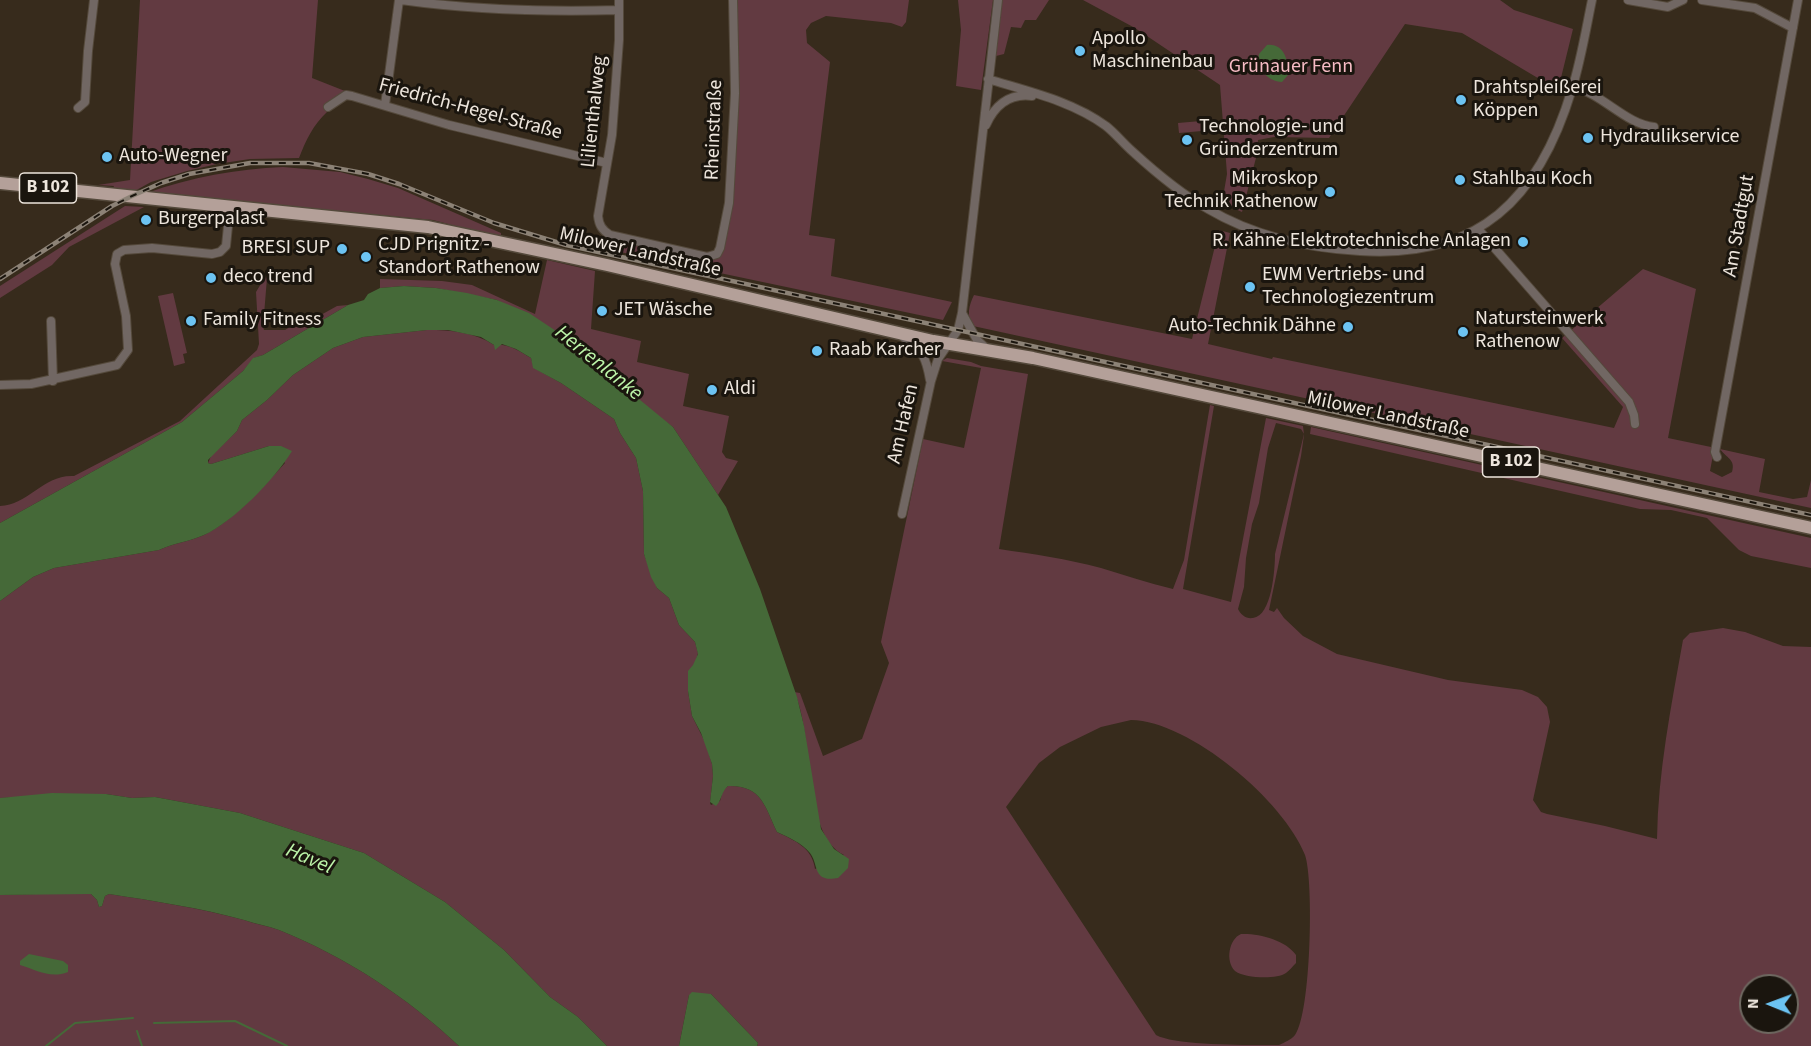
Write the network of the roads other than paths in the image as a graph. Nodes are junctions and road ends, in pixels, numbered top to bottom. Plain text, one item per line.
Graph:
1 (94, 0) edge
2 (400, 0) edge
3 (619, 0) edge
4 (733, 0) edge
5 (998, 0) edge
6 (1592, 0) edge
7 (1628, 0) edge
8 (1683, 0) edge
9 (1702, 0) edge
10 (1798, 0) edge
11 (619, 10) junction
12 (1792, 28) junction
13 (988, 79) junction
14 (1573, 87) junction
15 (1046, 98) junction
16 (385, 105) junction
17 (328, 107) dead end
18 (78, 108) dead end
19 (1654, 127) dead end
20 (983, 132) junction
21 (607, 163) junction
22 (0, 183) edge
23 (230, 206) junction
24 (601, 228) joint
25 (1478, 230) junction
26 (962, 313) junction
27 (51, 321) dead end
28 (897, 332) junction
29 (947, 344) junction
30 (991, 352) junction
31 (52, 381) junction
32 (931, 381) junction
33 (0, 385) edge
34 (1635, 424) dead end
35 (1717, 457) dead end
36 (902, 514) dead end
37 (1811, 528) edge

1 - 18 street
2 - 11 street
2 - 16 street
3 - 11 street, Lilienthalweg
4 - 24 street, Rheinstraße
5 - 13 street
6 - 14 street
7 - 8 street
9 - 12 street
10 - 12 street, Am Stadtgut
11 - 21 street, Lilienthalweg
12 - 35 street, Am Stadtgut
13 - 15 street
13 - 20 street
14 - 19 street
14 - 25 street
15 - 20 street
15 - 25 street
16 - 17 street, Friedrich-Hegel-Straße
16 - 21 street, Friedrich-Hegel-Straße
20 - 26 street
21 - 24 street, Lilienthalweg
22 - 23 main road, Milower Landstraße / B 102
23 - 28 main road, Milower Landstraße / B 102
23 - 31 street
25 - 34 street
26 - 29 street
26 - 30 street
27 - 31 street
28 - 29 main road, Milower Landstraße / B 102
28 - 32 street, Milower Landstraße
29 - 30 main road, Milower Landstraße / B 102
29 - 32 street, Am Hafen
30 - 37 main road, Milower Landstraße / B 102
31 - 33 street
32 - 36 street, Am Hafen

